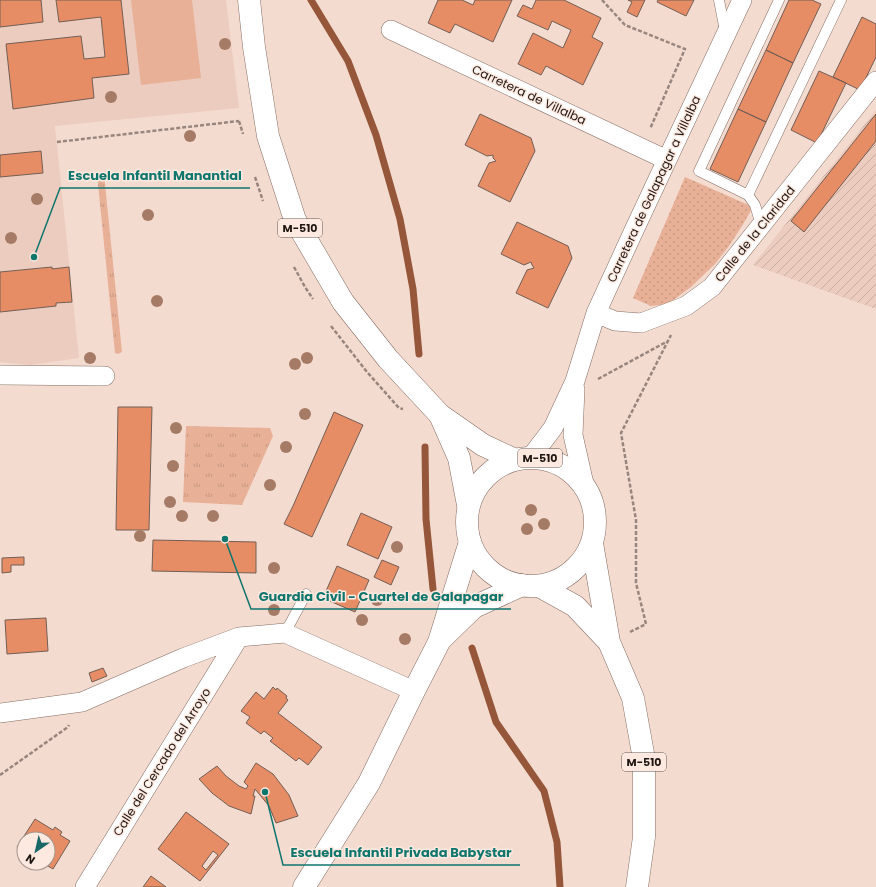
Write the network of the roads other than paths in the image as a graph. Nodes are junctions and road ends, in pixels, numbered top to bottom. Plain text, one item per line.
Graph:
1 (249, 0) edge
2 (719, 0) edge
3 (742, 0) edge
4 (779, 0) edge
5 (842, 0) edge
6 (391, 30) dead end
7 (726, 34) junction
8 (876, 81) edge
9 (666, 160) junction
10 (748, 195) junction
11 (761, 225) junction
12 (596, 313) junction
13 (0, 375) edge
14 (105, 376) dead end
15 (575, 381) junction
16 (440, 415) junction
17 (522, 458) junction
18 (584, 484) junction
19 (468, 505) junction
20 (470, 542) junction
21 (592, 543) junction
22 (531, 585) junction
23 (306, 594) dead end
24 (285, 633) junction
25 (240, 637) junction
26 (439, 642) junction
27 (609, 642) junction
28 (414, 691) junction
29 (0, 713) edge
30 (85, 887) edge
31 (304, 887) edge
32 (637, 887) edge

1 - 16 main road, M-510
2 - 7 lane
3 - 7 street, Carretera de Galapagar a Villalba
4 - 10 lane
5 - 10 lane
6 - 9 street, Carretera de Villalba
7 - 9 street, Carretera de Galapagar a Villalba
8 - 11 street, Calle de la Claridad
9 - 12 street, Carretera de Galapagar a Villalba
10 - 11 lane
11 - 12 street, Calle de la Claridad
12 - 15 street, Carretera de Galapagar a Villalba
13 - 14 street
15 - 17 street, Carretera de Galapagar a Villalba
15 - 18 street, Carretera de Galapagar a Villalba
16 - 17 main road, M-510
16 - 19 main road, M-510
17 - 18 main road, M-510
17 - 19 main road, M-510
18 - 21 main road, M-510
19 - 20 main road, M-510
20 - 22 main road, M-510
20 - 26 main road
21 - 22 main road, M-510
21 - 27 main road, M-510
22 - 26 main road
22 - 27 main road, M-510
23 - 24 lane
24 - 25 street
24 - 28 street
25 - 29 street
25 - 30 street, Calle del Cercado del Arroyo
26 - 28 main road
27 - 32 main road, M-510
28 - 31 main road

